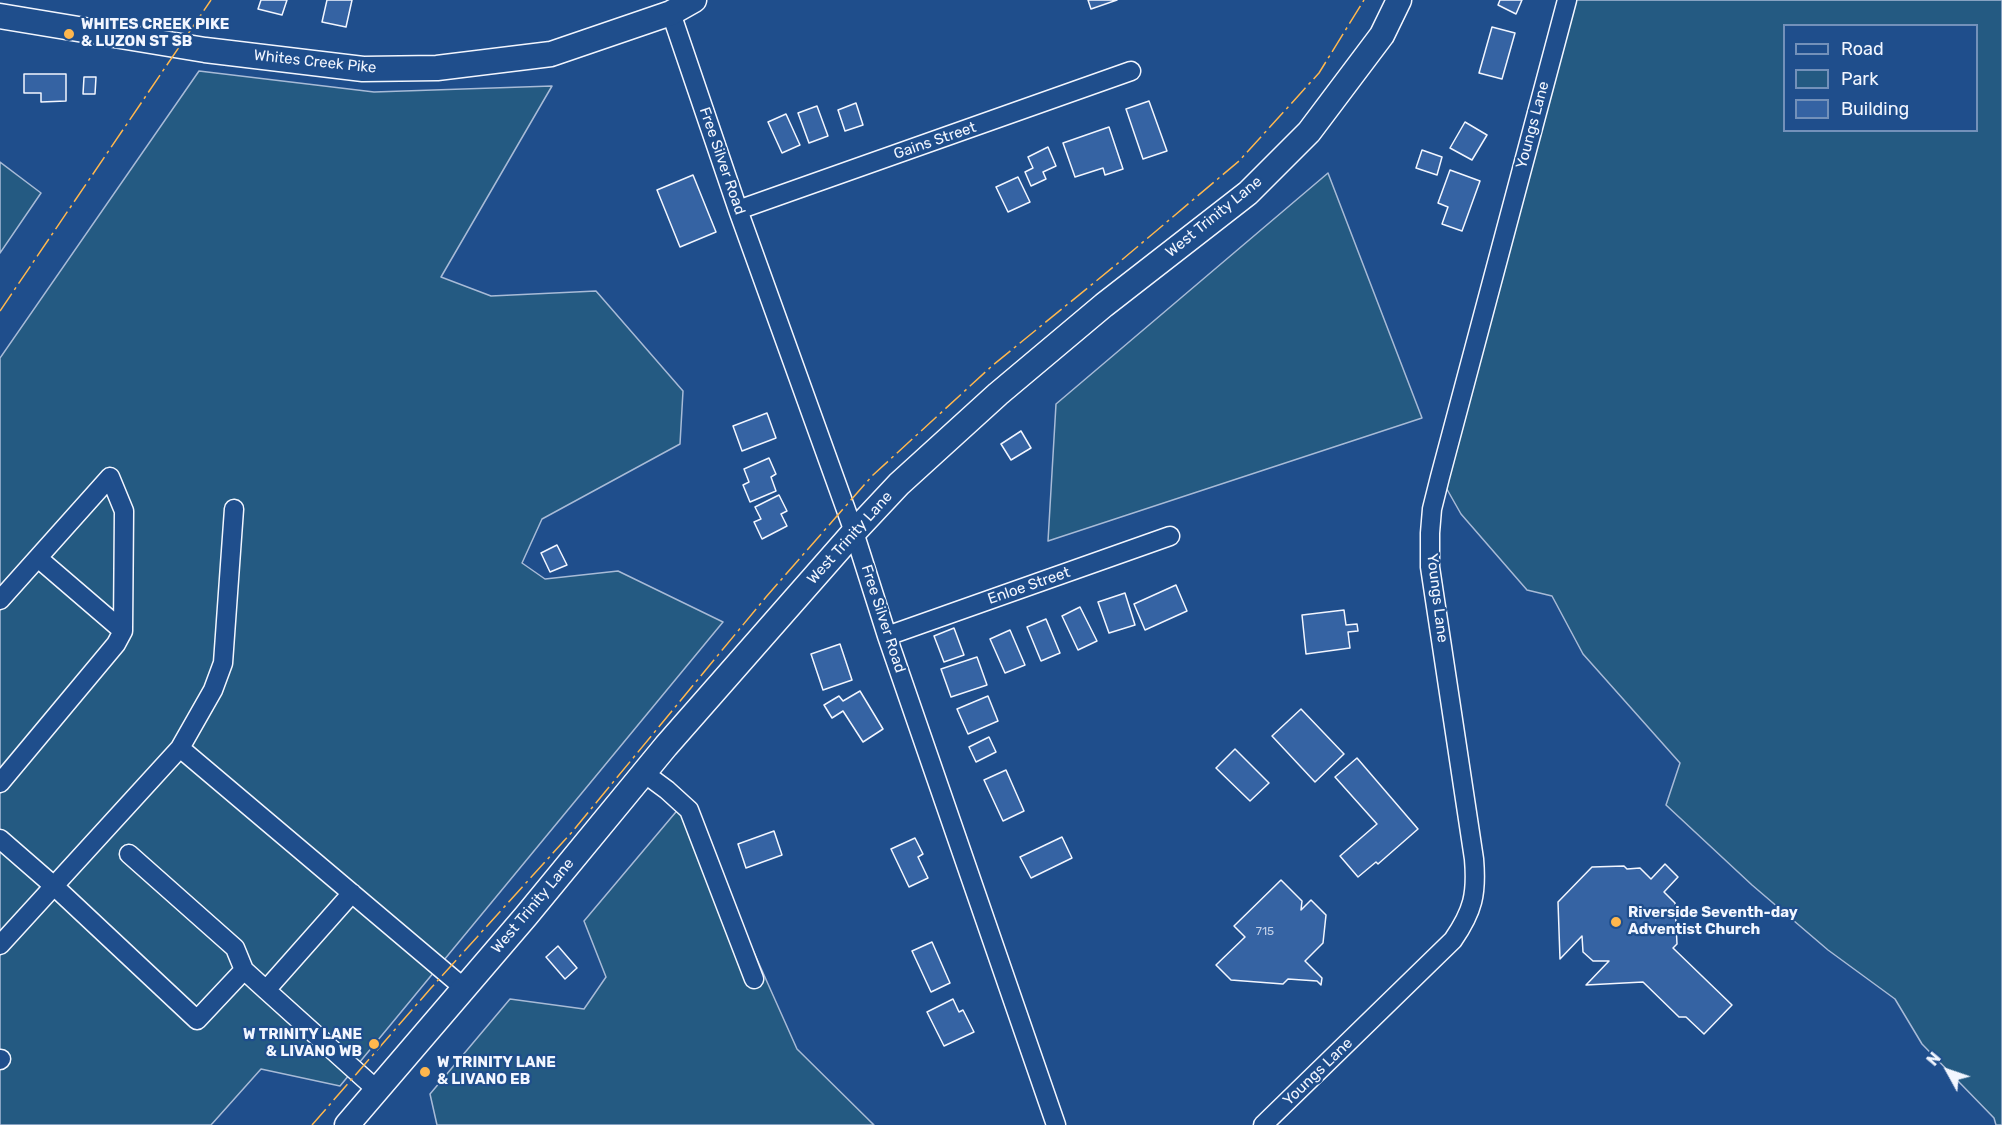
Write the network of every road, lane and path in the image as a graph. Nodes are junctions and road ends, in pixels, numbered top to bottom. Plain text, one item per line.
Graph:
1 (694, 0) edge
2 (1399, 0) edge
3 (1568, 0) edge
4 (671, 13) junction
5 (0, 16) edge
6 (1131, 71) dead end
7 (738, 210) junction
8 (234, 509) dead end
9 (854, 532) junction
10 (1170, 536) dead end
11 (38, 558) junction
12 (0, 600) edge
13 (123, 631) junction
14 (887, 636) junction
15 (180, 748) junction
16 (644, 772) junction
17 (0, 783) edge
18 (0, 839) edge
19 (129, 854) dead end
20 (54, 886) junction
21 (352, 893) junction
22 (0, 945) edge
23 (244, 970) junction
24 (754, 979) dead end
25 (464, 988) junction
26 (266, 990) junction
27 (377, 1090) junction
28 (347, 1125) edge
29 (1056, 1125) edge
30 (1263, 1125) edge

1 - 4 main road, Whites Creek Pike
2 - 9 main road, West Trinity Lane
3 - 30 street, Youngs Lane
4 - 5 main road, Whites Creek Pike
4 - 7 street, Free Silver Road
6 - 7 street, Gains Street
7 - 9 street, Free Silver Road
8 - 15 street
9 - 14 street, Free Silver Road
9 - 16 main road, West Trinity Lane
10 - 14 street, Enloe Street
11 - 12 street
11 - 13 street
11 - 13 street
13 - 17 street
14 - 29 street, Free Silver Road
15 - 20 street
15 - 21 street
16 - 24 street
16 - 25 main road, West Trinity Lane
18 - 20 street
19 - 23 street
20 - 22 street
20 - 23 street
21 - 25 street
21 - 26 street
23 - 26 street
25 - 27 main road, West Trinity Lane
26 - 27 street
27 - 28 main road, West Trinity Lane

